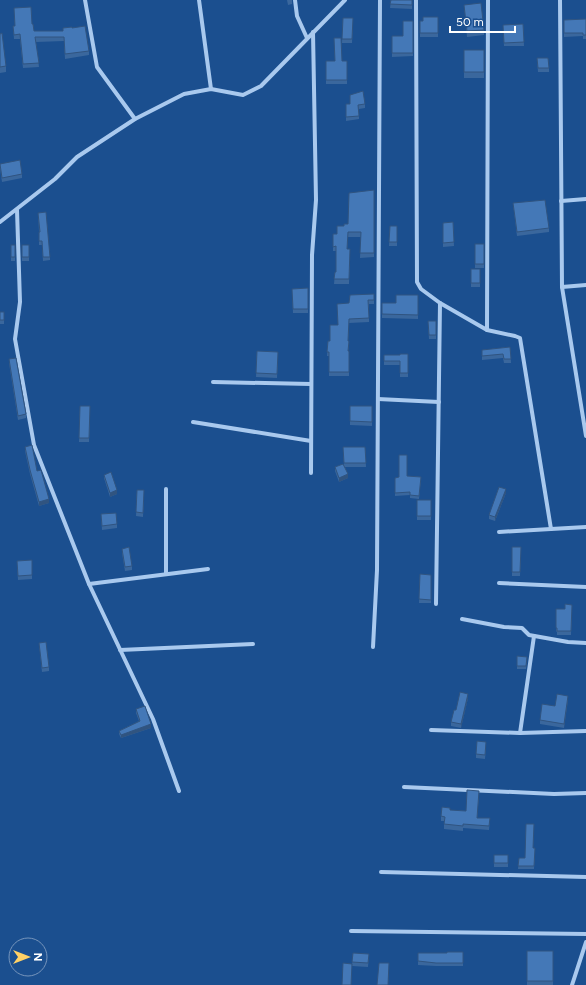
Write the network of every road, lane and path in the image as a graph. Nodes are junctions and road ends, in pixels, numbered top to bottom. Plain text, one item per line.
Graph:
1 (85, 0) edge
2 (199, 0) edge
3 (295, 0) edge
4 (345, 0) edge
5 (380, 0) edge
6 (416, 0) edge
7 (488, 0) edge
8 (560, 0) edge
9 (313, 32) junction
10 (307, 38) junction
11 (211, 89) junction
12 (135, 119) junction
13 (586, 199) edge
14 (561, 201) junction
15 (17, 210) junction
16 (0, 222) edge
17 (586, 285) edge
18 (562, 287) junction
19 (440, 303) junction
20 (487, 330) junction
21 (213, 382) dead end
22 (311, 384) junction
23 (378, 399) junction
24 (439, 402) junction
25 (192, 422) dead end
26 (586, 436) edge
27 (311, 441) junction
28 (311, 473) dead end
29 (166, 489) dead end
30 (586, 527) edge
31 (551, 529) junction
32 (499, 532) dead end
33 (208, 569) dead end
34 (166, 574) junction
35 (499, 583) dead end
36 (89, 584) junction
37 (586, 587) edge
38 (436, 604) dead end
39 (462, 619) dead end
40 (534, 636) junction
41 (586, 643) edge
42 (253, 644) dead end
43 (373, 646) dead end
44 (120, 650) junction
45 (431, 730) dead end
46 (586, 731) edge
47 (520, 733) junction
48 (404, 788) dead end
49 (179, 791) dead end
50 (586, 793) edge
51 (381, 872) dead end
52 (586, 877) edge
53 (351, 931) dead end
54 (586, 934) edge
55 (586, 942) edge
56 (572, 985) edge

1 - 12 street
2 - 11 street
3 - 10 street
4 - 9 street
5 - 23 street
6 - 19 street
7 - 20 street
8 - 14 street
9 - 10 street
9 - 22 street
10 - 11 street
11 - 12 street
12 - 15 street
13 - 14 street
14 - 18 street
15 - 16 street
15 - 36 street
17 - 18 street
18 - 26 street
19 - 20 street
19 - 24 street
20 - 31 street
21 - 22 street
22 - 27 street
23 - 24 street
23 - 43 street
24 - 38 street
25 - 27 street
27 - 28 street
29 - 34 street
30 - 31 street
31 - 32 street
33 - 34 street
34 - 36 street
35 - 37 street
36 - 44 street
39 - 40 street
40 - 41 street
40 - 47 street
42 - 44 street
44 - 49 street
45 - 47 street
46 - 47 street
48 - 50 street
51 - 52 street
53 - 54 street
55 - 56 street

